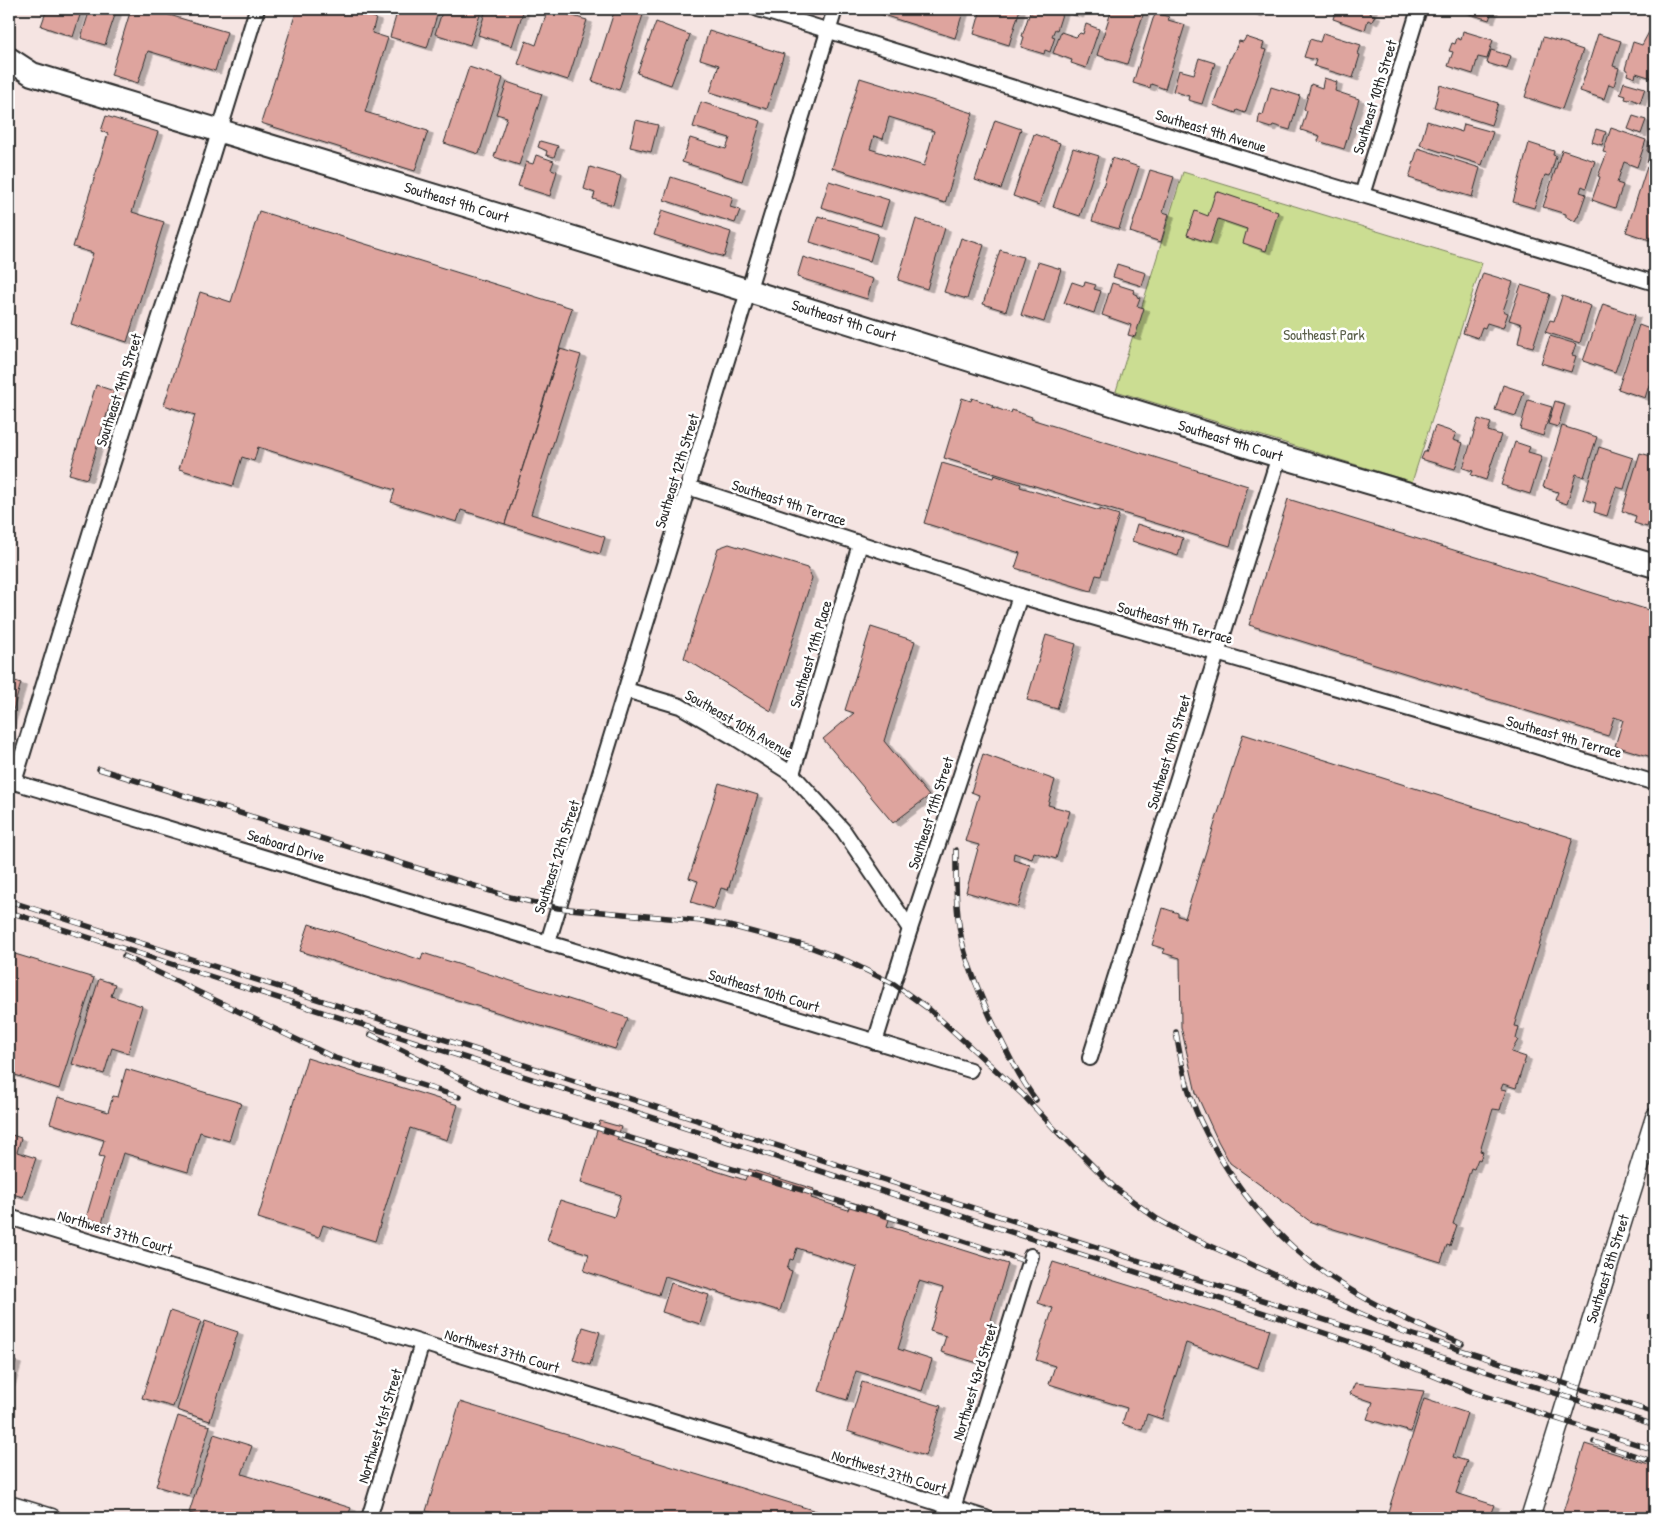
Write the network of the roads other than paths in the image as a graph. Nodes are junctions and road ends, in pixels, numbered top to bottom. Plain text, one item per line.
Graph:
1 (257, 9) edge
2 (758, 9) edge
3 (836, 9) edge
4 (1419, 9) edge
5 (829, 30) junction
6 (9, 59) edge
7 (32, 74) junction
8 (9, 75) edge
9 (220, 131) junction
10 (1362, 195) junction
11 (1655, 283) edge
12 (749, 291) junction
13 (1279, 456) junction
14 (688, 487) junction
15 (860, 544) junction
16 (1655, 566) edge
17 (1020, 596) junction
18 (1217, 652) junction
19 (626, 690) junction
20 (792, 774) junction
21 (14, 782) joint
22 (1655, 783) edge
23 (910, 929) junction
24 (548, 942) junction
25 (875, 1042) junction
26 (1090, 1058) dead end
27 (970, 1070) dead end
28 (1655, 1117) edge
29 (9, 1217) edge
30 (1030, 1256) dead end
31 (422, 1343) junction
32 (9, 1505) edge
33 (951, 1513) edge
34 (52, 1518) edge
35 (369, 1518) edge
36 (986, 1518) edge
37 (1530, 1518) edge

1 - 9 street, Southeast 14th Street
2 - 5 street, Southeast 9th Avenue
3 - 5 street, Southeast 12th Street
4 - 10 street, Southeast 10th Street
5 - 10 street, Southeast 9th Avenue
5 - 12 street, Southeast 12th Street
6 - 7 main road, Southeast 9th Court
7 - 8 main road, Southeast 9th Court
7 - 9 main road, Southeast 9th Court
9 - 12 main road, Southeast 9th Court
9 - 21 street, Southeast 14th Street
10 - 11 street, Southeast 9th Avenue
12 - 13 main road, Southeast 9th Court
12 - 14 street, Southeast 12th Street
13 - 16 main road, Southeast 9th Court
13 - 18 street, Southeast 10th Street
14 - 15 street, Southeast 9th Terrace
14 - 19 street, Southeast 12th Street
15 - 17 street, Southeast 9th Terrace
15 - 20 street, Southeast 11th Place
17 - 18 street, Southeast 9th Terrace
17 - 23 street, Southeast 11th Street
18 - 22 street, Southeast 9th Terrace
18 - 26 street, Southeast 10th Street
19 - 20 street, Southeast 10th Avenue
19 - 24 street, Southeast 12th Street
20 - 23 street, Southeast 10th Avenue
21 - 24 street, Seaboard Drive
23 - 25 street, Southeast 11th Street
24 - 25 street, Southeast 10th Court
25 - 27 street, Southeast 10th Court
28 - 37 street, Southeast 8th Street
29 - 31 street, Northwest 37th Court
30 - 33 street, Northwest 43rd Street
31 - 33 street, Northwest 37th Court
31 - 35 street, Northwest 41st Street
32 - 34 street
33 - 36 street, Northwest 37th Court

